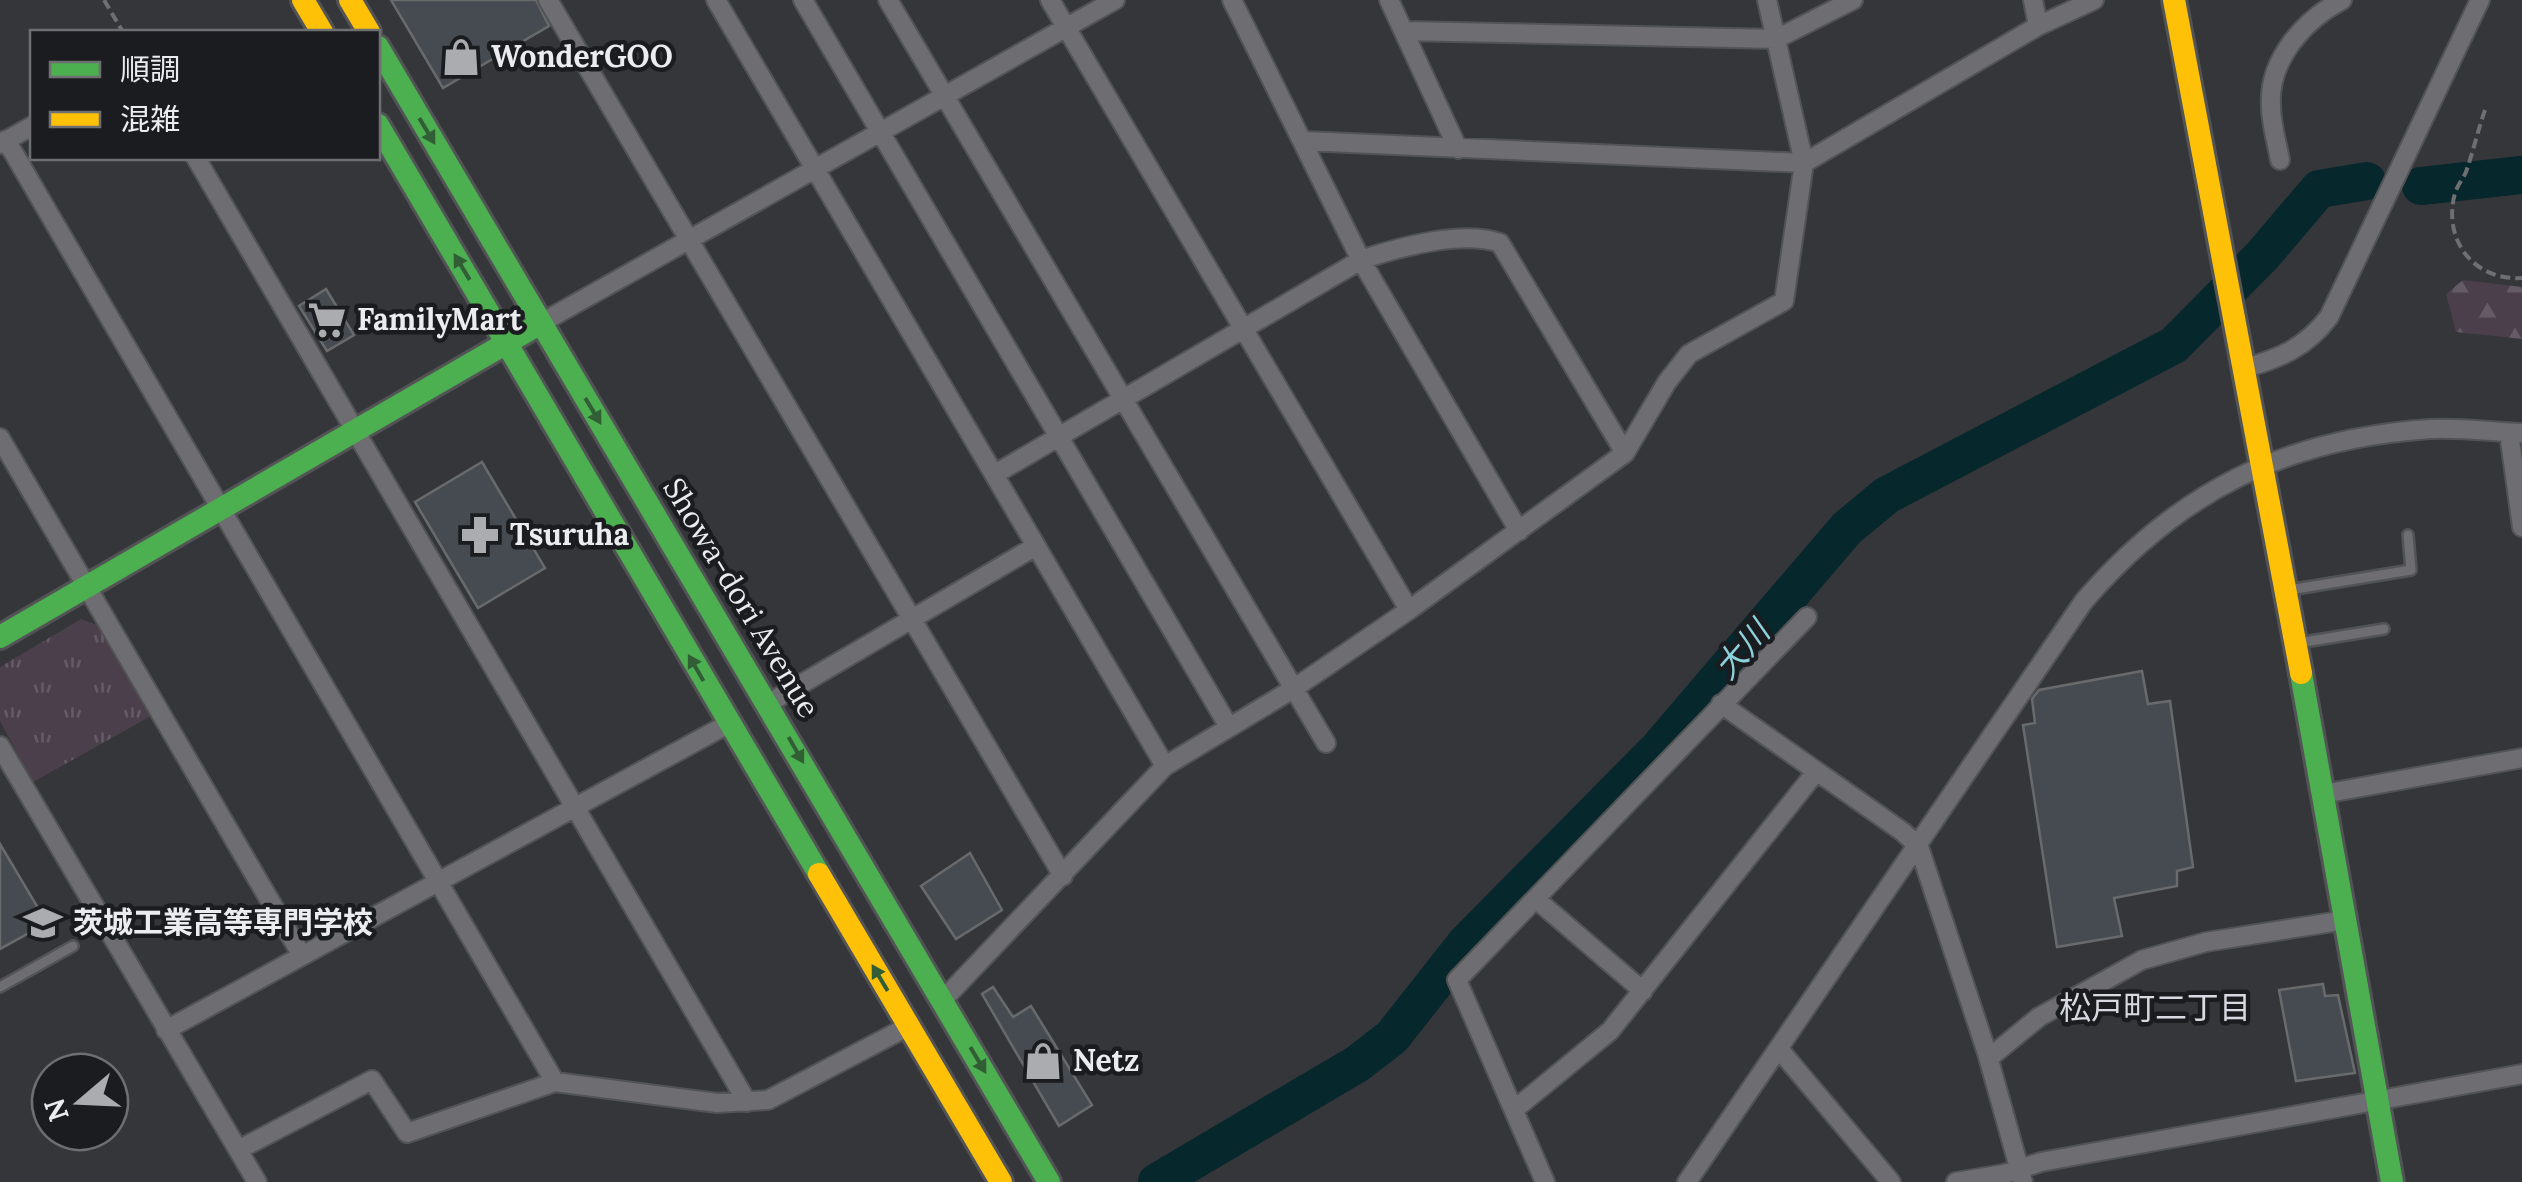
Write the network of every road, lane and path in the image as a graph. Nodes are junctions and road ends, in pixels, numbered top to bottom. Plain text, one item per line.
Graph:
1 (104, 0) edge
2 (303, 0) edge
3 (350, 0) edge
4 (548, 0) edge
5 (716, 0) edge
6 (804, 0) edge
7 (888, 0) edge
8 (1050, 0) edge
9 (1114, 0) edge
10 (1232, 0) edge
11 (1389, 0) edge
12 (1767, 0) edge
13 (1853, 0) edge
14 (2032, 0) edge
15 (2094, 0) edge
16 (2174, 0) edge
17 (2342, 0) edge
18 (2480, 0) edge
19 (2038, 26) junction
20 (1066, 28) junction
21 (122, 30) edge
22 (321, 30) edge
23 (368, 30) edge
24 (1405, 31) junction
25 (1776, 39) junction
26 (380, 50) edge
27 (944, 97) junction
28 (2485, 110) dead end
29 (30, 127) edge
30 (380, 128) edge
31 (880, 133) junction
32 (1304, 141) junction
33 (3, 142) edge
34 (1458, 149) junction
35 (197, 160) edge
36 (2280, 160) dead end
37 (1804, 163) junction
38 (817, 169) junction
39 (690, 241) junction
40 (1360, 260) junction
41 (2522, 278) edge
42 (541, 324) junction
43 (1242, 328) junction
44 (507, 344) junction
45 (2245, 368) junction
46 (1124, 396) junction
47 (358, 432) junction
48 (2515, 433) edge
49 (1058, 436) junction
50 (0, 438) edge
51 (1625, 453) junction
52 (2263, 463) junction
53 (994, 474) junction
54 (222, 510) junction
55 (2522, 527) edge
56 (1520, 531) junction
57 (2408, 535) dead end
58 (1036, 546) junction
59 (87, 589) junction
60 (2286, 591) junction
61 (1410, 610) junction
62 (1807, 617) dead end
63 (910, 618) junction
64 (2384, 630) dead end
65 (0, 637) edge
66 (2295, 644) junction
67 (1293, 689) junction
68 (769, 703) junction
69 (1721, 704) junction
70 (728, 724) junction
71 (1229, 727) junction
72 (1326, 743) dead end
73 (0, 746) edge
74 (2522, 758) edge
75 (1165, 766) junction
76 (1816, 773) junction
77 (2323, 794) junction
78 (576, 808) junction
79 (1918, 847) junction
80 (1063, 876) junction
81 (440, 882) junction
82 (1537, 900) junction
83 (2346, 920) junction
84 (73, 946) dead end
85 (302, 954) junction
86 (0, 987) edge
87 (1643, 991) junction
88 (942, 1001) junction
89 (909, 1026) junction
90 (166, 1030) junction
91 (1778, 1049) junction
92 (1989, 1058) junction
93 (2522, 1074) edge
94 (554, 1082) junction
95 (2378, 1100) junction
96 (746, 1102) junction
97 (1515, 1109) junction
98 (238, 1150) junction
99 (2022, 1175) edge
100 (257, 1182) edge
101 (1001, 1182) edge
102 (1049, 1182) edge
103 (1545, 1182) edge
104 (1687, 1182) edge
105 (1890, 1182) edge
106 (1956, 1182) edge
107 (2392, 1182) edge

1 - 21 path
2 - 22 street
3 - 23 street
4 - 39 street
5 - 38 street
6 - 31 street
7 - 27 street
8 - 20 street
9 - 20 street
10 - 32 street
11 - 24 street
12 - 25 street
13 - 25 street
14 - 19 street
15 - 19 street
16 - 45 street
17 - 36 street
18 - 45 street
19 - 37 street
20 - 27 street
20 - 43 street
24 - 25 street
24 - 34 street
25 - 37 street
26 -> 42 street, Showa-dori Avenue
27 - 31 street
27 - 46 street
28 - 41 path
29 - 33 street
44 -> 30 street
31 - 38 street
31 - 49 street
32 - 34 street
32 - 40 street
33 - 54 street
34 - 37 street
35 - 47 street
37 - 51 street
38 - 39 street
38 - 53 street
39 - 42 street
39 - 63 street
40 - 43 street
40 - 51 street
40 - 56 street
42 - 44 street
42 -> 68 street, Showa-dori Avenue
43 - 46 street
43 - 61 street
44 - 47 street
70 -> 44 street
45 - 52 street
46 - 49 street
46 - 67 street
47 - 54 street
47 - 78 street
48 - 52 street
48 - 55 street
49 - 53 street
49 - 71 street
50 - 59 street
51 - 56 street
52 - 60 street
52 - 79 street
53 - 58 street
54 - 59 street
54 - 81 street
56 - 61 street
57 - 60 lane
58 - 63 street
58 - 75 street
59 - 65 street
59 - 85 street
60 - 66 street
61 - 67 street
62 - 69 street
63 - 68 street
63 - 80 street
64 - 66 lane
66 - 77 street
67 - 71 street
67 - 72 street
68 -> 88 street, Showa-dori Avenue
69 - 76 street
69 - 82 street
70 - 78 street
89 -> 70 street
71 - 75 street
73 - 90 street
74 - 77 street
75 - 80 street
76 - 79 street
76 - 87 street
77 - 83 street
78 - 81 street
78 - 96 street
79 - 91 street
79 - 92 street
80 - 88 street
81 - 85 street
81 - 94 street
82 - 87 street
82 - 97 street
83 - 92 street
83 - 95 street
84 - 86 lane
85 - 90 street
87 - 97 street
88 -> 102 street, Showa-dori Avenue
89 - 96 street
89 - 101 street
90 - 98 street
91 - 104 street
91 - 105 street
92 - 99 street
93 - 95 street
94 - 96 street
94 - 98 street
95 - 99 street
95 - 107 street
97 - 103 street
98 - 100 street
99 - 106 street

